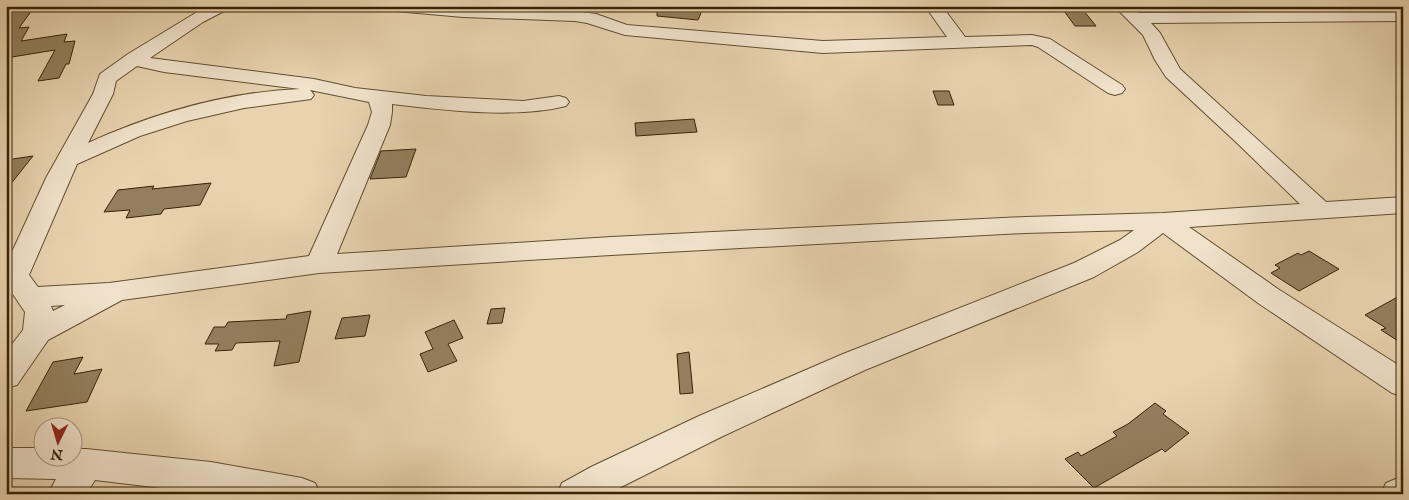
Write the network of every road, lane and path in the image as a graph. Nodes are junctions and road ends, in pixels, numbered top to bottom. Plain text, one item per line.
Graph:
1 (220, 6) edge
2 (395, 6) edge
3 (933, 6) edge
4 (415, 7) edge
5 (1384, 9) edge
6 (1403, 10) edge
7 (1128, 12) edge
8 (1403, 16) edge
9 (960, 43) junction
10 (135, 58) junction
11 (1115, 88) dead end
12 (365, 95) junction
13 (559, 102) dead end
14 (125, 136) junction
15 (78, 140) junction
16 (68, 160) junction
17 (1403, 205) edge
18 (1320, 210) junction
19 (1163, 221) junction
20 (319, 264) junction
21 (116, 291) junction
22 (30, 298) junction
23 (38, 332) junction
24 (6, 376) edge
25 (1403, 384) edge
26 (6, 463) edge
27 (86, 464) junction
28 (1403, 492) edge
29 (66, 494) edge
30 (302, 494) edge
31 (575, 494) edge
32 (1399, 494) edge

1 - 10 street
2 - 4 street
3 - 9 street
4 - 9 street
5 - 6 street
5 - 7 street
5 - 8 street
7 - 18 street
9 - 11 street
10 - 12 street
10 - 15 street
12 - 13 street
12 - 14 street
12 - 20 street
14 - 15 street
14 - 16 street
15 - 16 street
16 - 22 street
17 - 18 street
18 - 19 street
19 - 20 street
19 - 25 street
19 - 31 street
20 - 21 street
21 - 22 street
21 - 23 street
22 - 23 street
23 - 24 street
26 - 27 street
27 - 29 street
27 - 30 street
28 - 32 street

